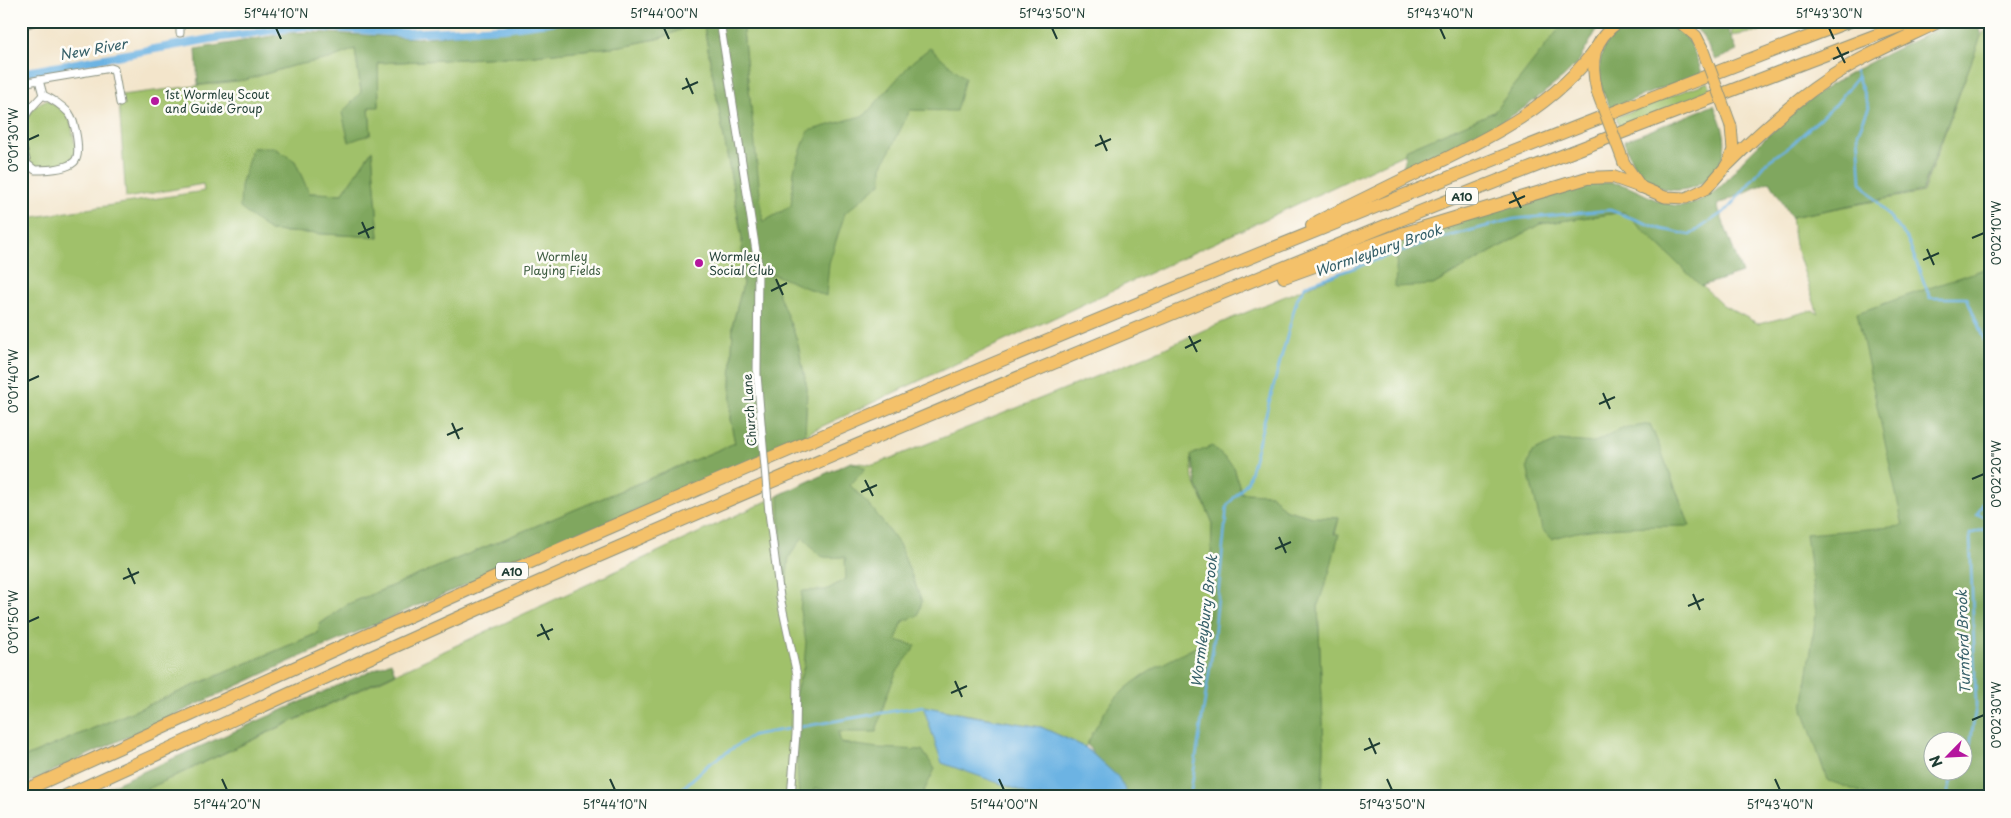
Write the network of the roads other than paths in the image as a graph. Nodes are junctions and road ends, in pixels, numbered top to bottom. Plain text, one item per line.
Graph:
1 (37, 21) edge
2 (180, 21) edge
3 (720, 21) edge
4 (1620, 21) edge
5 (1678, 21) edge
6 (1850, 21) edge
7 (1913, 21) edge
8 (1940, 21) edge
9 (1610, 25) edge
10 (21, 26) edge
11 (180, 33) dead end
12 (1597, 47) junction
13 (39, 80) junction
14 (21, 83) edge
15 (43, 95) junction
16 (120, 103) dead end
17 (21, 124) edge
18 (21, 139) edge
19 (1727, 165) junction
20 (1642, 187) junction
21 (1295, 238) junction
22 (1222, 293) junction
23 (21, 792) edge
24 (63, 797) edge
25 (791, 797) edge

1 - 10 street
2 - 11 street
3 - 25 street, Church Lane, bridge
4 - 9 main road
5 - 19 main road, bridge
6 - 21 highway, A10
7 - 22 highway, A10
8 - 19 highway
9 - 12 main road
12 - 20 main road, bridge
12 - 21 highway
13 - 14 street
13 - 15 street
13 - 16 street
15 - 17 street
15 - 18 street
19 - 20 main road
20 - 22 highway
21 - 23 highway, A10
22 - 24 highway, A10

